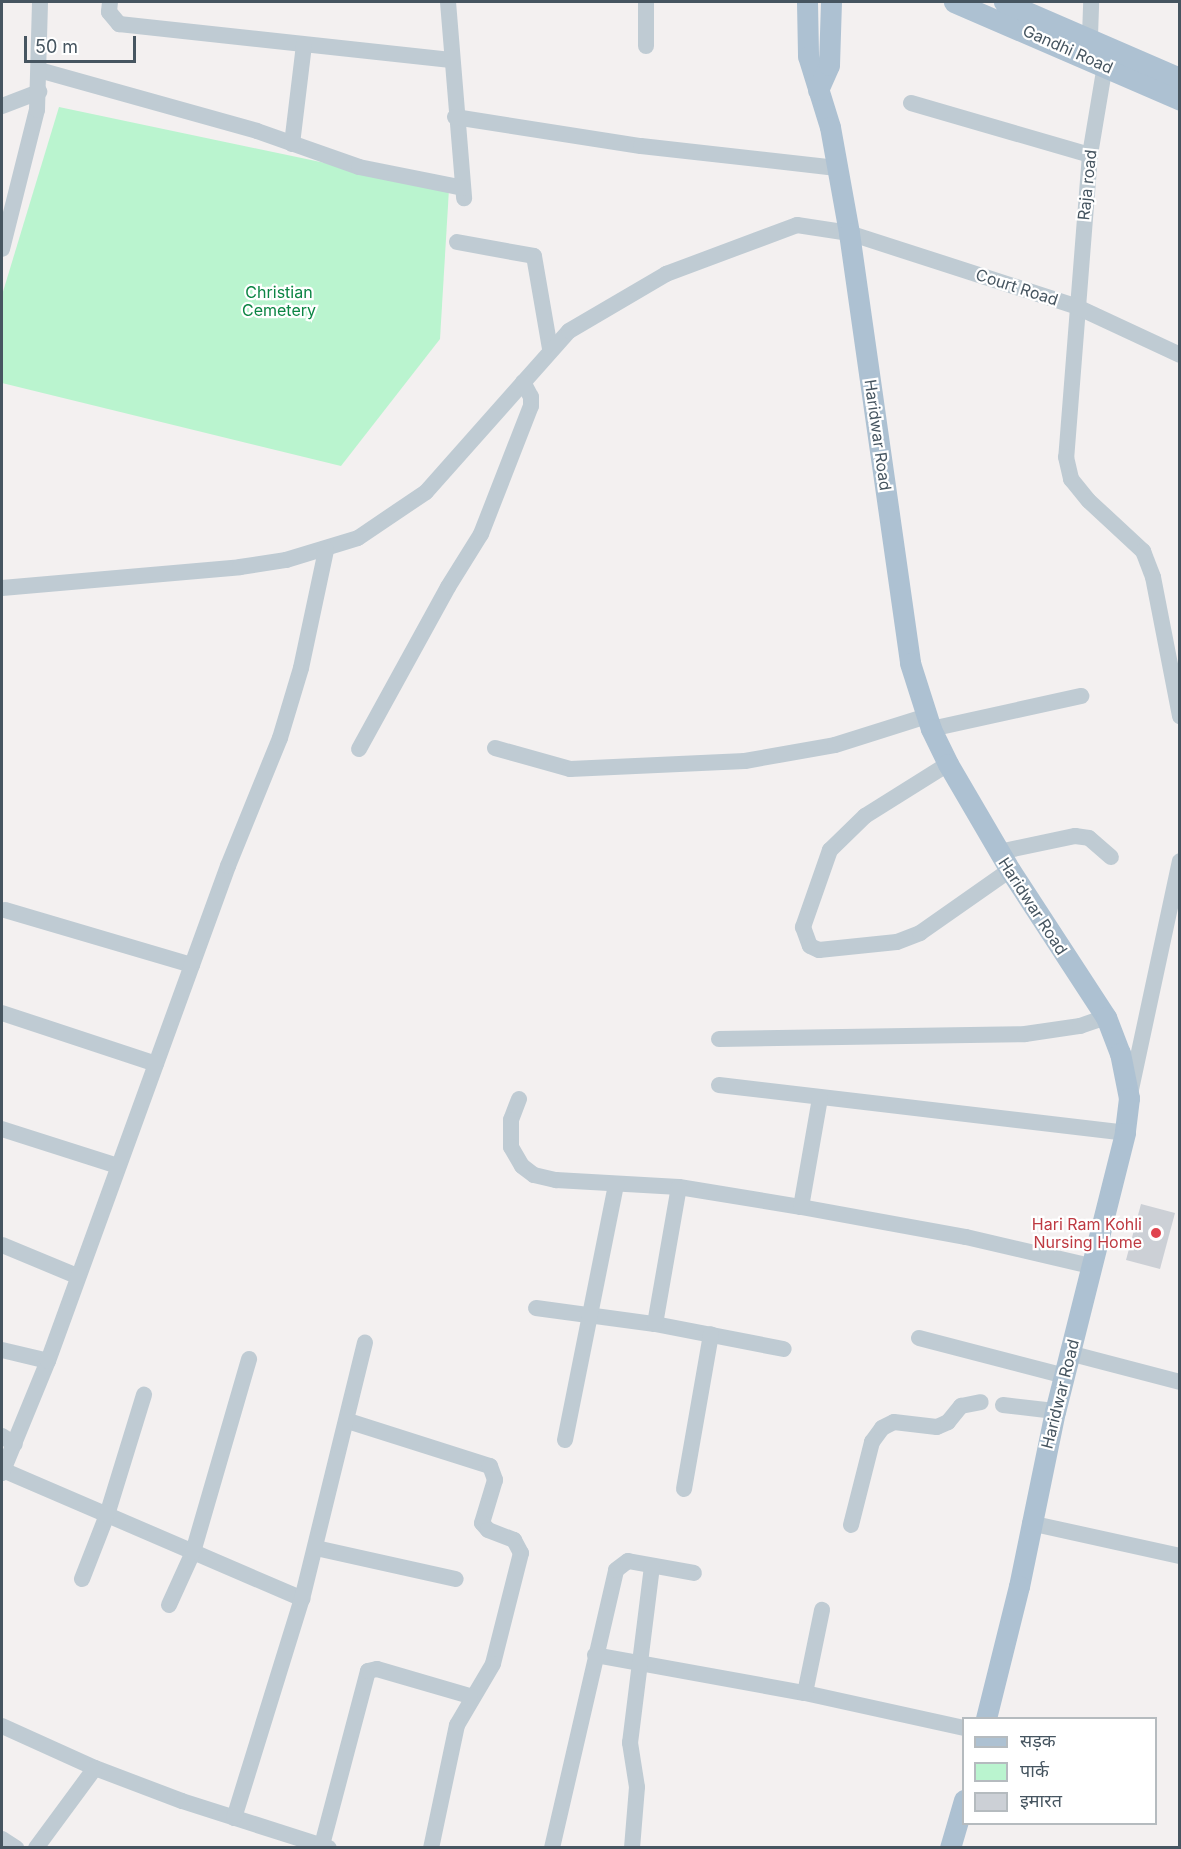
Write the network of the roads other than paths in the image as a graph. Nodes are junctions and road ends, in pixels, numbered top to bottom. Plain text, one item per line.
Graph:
1 (40, 2) edge
2 (110, 2) edge
3 (448, 2) edge
4 (646, 2) edge
5 (807, 2) edge
6 (831, 2) edge
7 (954, 2) edge
8 (1004, 2) edge
9 (1091, 2) edge
10 (1090, 36) junction
11 (304, 45) junction
12 (646, 46) dead end
13 (451, 60) junction
14 (1105, 65) junction
15 (39, 70) junction
16 (1179, 78) edge
17 (818, 90) junction
18 (39, 92) junction
19 (1179, 100) edge
20 (912, 103) dead end
21 (2, 106) edge
22 (455, 117) junction
23 (292, 144) junction
24 (1090, 155) junction
25 (837, 168) junction
26 (849, 233) junction
27 (3, 239) edge
28 (457, 242) dead end
29 (1075, 306) junction
30 (550, 349) junction
31 (1179, 355) edge
32 (523, 382) junction
33 (326, 550) junction
34 (2, 588) edge
35 (1081, 696) dead end
36 (1179, 716) edge
37 (929, 723) junction
38 (495, 748) dead end
39 (359, 749) dead end
40 (948, 765) junction
41 (1112, 857) dead end
42 (1004, 861) junction
43 (1179, 861) edge
44 (5, 910) dead end
45 (192, 965) junction
46 (2, 1013) edge
47 (1106, 1017) junction
48 (719, 1039) dead end
49 (156, 1064) junction
50 (719, 1085) dead end
51 (820, 1098) junction
52 (1129, 1098) junction
53 (519, 1099) dead end
54 (2, 1129) edge
55 (1125, 1132) junction
56 (118, 1167) junction
57 (616, 1184) junction
58 (679, 1187) junction
59 (801, 1207) junction
60 (3, 1249) edge
61 (1091, 1266) junction
62 (77, 1276) junction
63 (536, 1308) dead end
64 (590, 1315) junction
65 (655, 1324) junction
66 (711, 1334) junction
67 (919, 1338) dead end
68 (365, 1344) dead end
69 (784, 1349) dead end
70 (2, 1350) edge
71 (1069, 1353) junction
72 (249, 1359) dead end
73 (48, 1361) junction
74 (1065, 1376) junction
75 (1179, 1382) edge
76 (144, 1395) dead end
77 (981, 1402) dead end
78 (1003, 1405) dead end
79 (1055, 1411) junction
80 (348, 1421) junction
81 (8, 1440) edge
82 (565, 1440) dead end
83 (2, 1472) edge
84 (684, 1489) dead end
85 (107, 1515) junction
86 (1030, 1522) junction
87 (851, 1525) dead end
88 (316, 1548) junction
89 (194, 1552) junction
90 (1179, 1556) edge
91 (652, 1567) junction
92 (694, 1573) dead end
93 (82, 1579) dead end
94 (456, 1579) dead end
95 (302, 1599) junction
96 (169, 1605) dead end
97 (822, 1610) dead end
98 (595, 1655) junction
99 (639, 1662) junction
100 (805, 1693) junction
101 (470, 1696) junction
102 (986, 1717) edge
103 (2, 1726) edge
104 (962, 1728) edge
105 (94, 1768) junction
106 (962, 1804) edge
107 (234, 1818) junction
108 (2, 1839) edge
109 (327, 1847) edge
110 (16, 1848) edge
111 (36, 1848) edge
112 (431, 1848) edge
113 (552, 1848) edge
114 (632, 1848) edge
115 (950, 1848) edge

1 - 15 street
2 - 11 street
3 - 13 street
4 - 12 street
5 - 17 main road, Haridwar Road
6 - 17 main road
7 - 14 main road, Gandhi Road
8 - 10 main road, Gandhi Road
9 - 10 street
10 - 16 main road, Gandhi Road
11 - 13 street
11 - 23 street
13 - 22 street
14 - 19 main road, Gandhi Road
14 - 24 street, Raja road
15 - 18 street
15 - 23 street
17 - 25 main road, Haridwar Road
18 - 21 street
18 - 27 street
20 - 24 street
22 - 23 street
22 - 25 street
24 - 29 street, Raja road
25 - 26 main road, Haridwar Road
26 - 29 street, Court Road
26 - 30 street, Court Road
26 - 37 main road, Haridwar Road
28 - 30 street
29 - 31 street, Court Road
29 - 36 street, Raja road
30 - 32 street, Court Road
32 - 33 street, Court Road
32 - 39 street
33 - 34 street, Court Road
33 - 45 street
35 - 37 street
37 - 38 street
37 - 40 main road, Haridwar Road
40 - 42 main road, Haridwar Road
40 - 42 street
41 - 42 street
42 - 47 main road, Haridwar Road
43 - 52 street
44 - 45 street
45 - 49 street
46 - 49 street
47 - 48 street
47 - 52 main road, Haridwar Road
49 - 56 street
50 - 51 street
51 - 55 street
51 - 59 street
52 - 55 main road, Haridwar Road
53 - 57 street
54 - 56 street
55 - 61 main road, Haridwar Road
56 - 62 street
57 - 58 street
57 - 64 street
58 - 59 street
58 - 65 street
59 - 61 street
60 - 62 street
61 - 71 main road, Haridwar Road
62 - 73 street
63 - 64 street
64 - 65 street
64 - 82 street
65 - 66 street
66 - 69 street
66 - 84 street
67 - 74 street
68 - 80 street
70 - 73 street
71 - 74 main road, Haridwar Road
71 - 75 street
72 - 89 street
73 - 81 street
74 - 79 main road, Haridwar Road
76 - 85 street
77 - 87 street
78 - 79 street
79 - 86 main road, Haridwar Road
80 - 88 street
80 - 101 street
81 - 83 street
83 - 85 street
85 - 89 street
85 - 93 street
86 - 90 street
86 - 102 main road, Haridwar Road
88 - 94 street
88 - 95 street
89 - 95 street
89 - 96 street
91 - 92 street
91 - 98 street
91 - 99 street
95 - 107 street
97 - 100 street
98 - 99 street
98 - 113 street
99 - 100 street
99 - 114 street
100 - 104 street
101 - 109 street
101 - 112 street
103 - 105 street
105 - 107 street
105 - 111 street
106 - 115 main road
107 - 109 street
108 - 110 street

